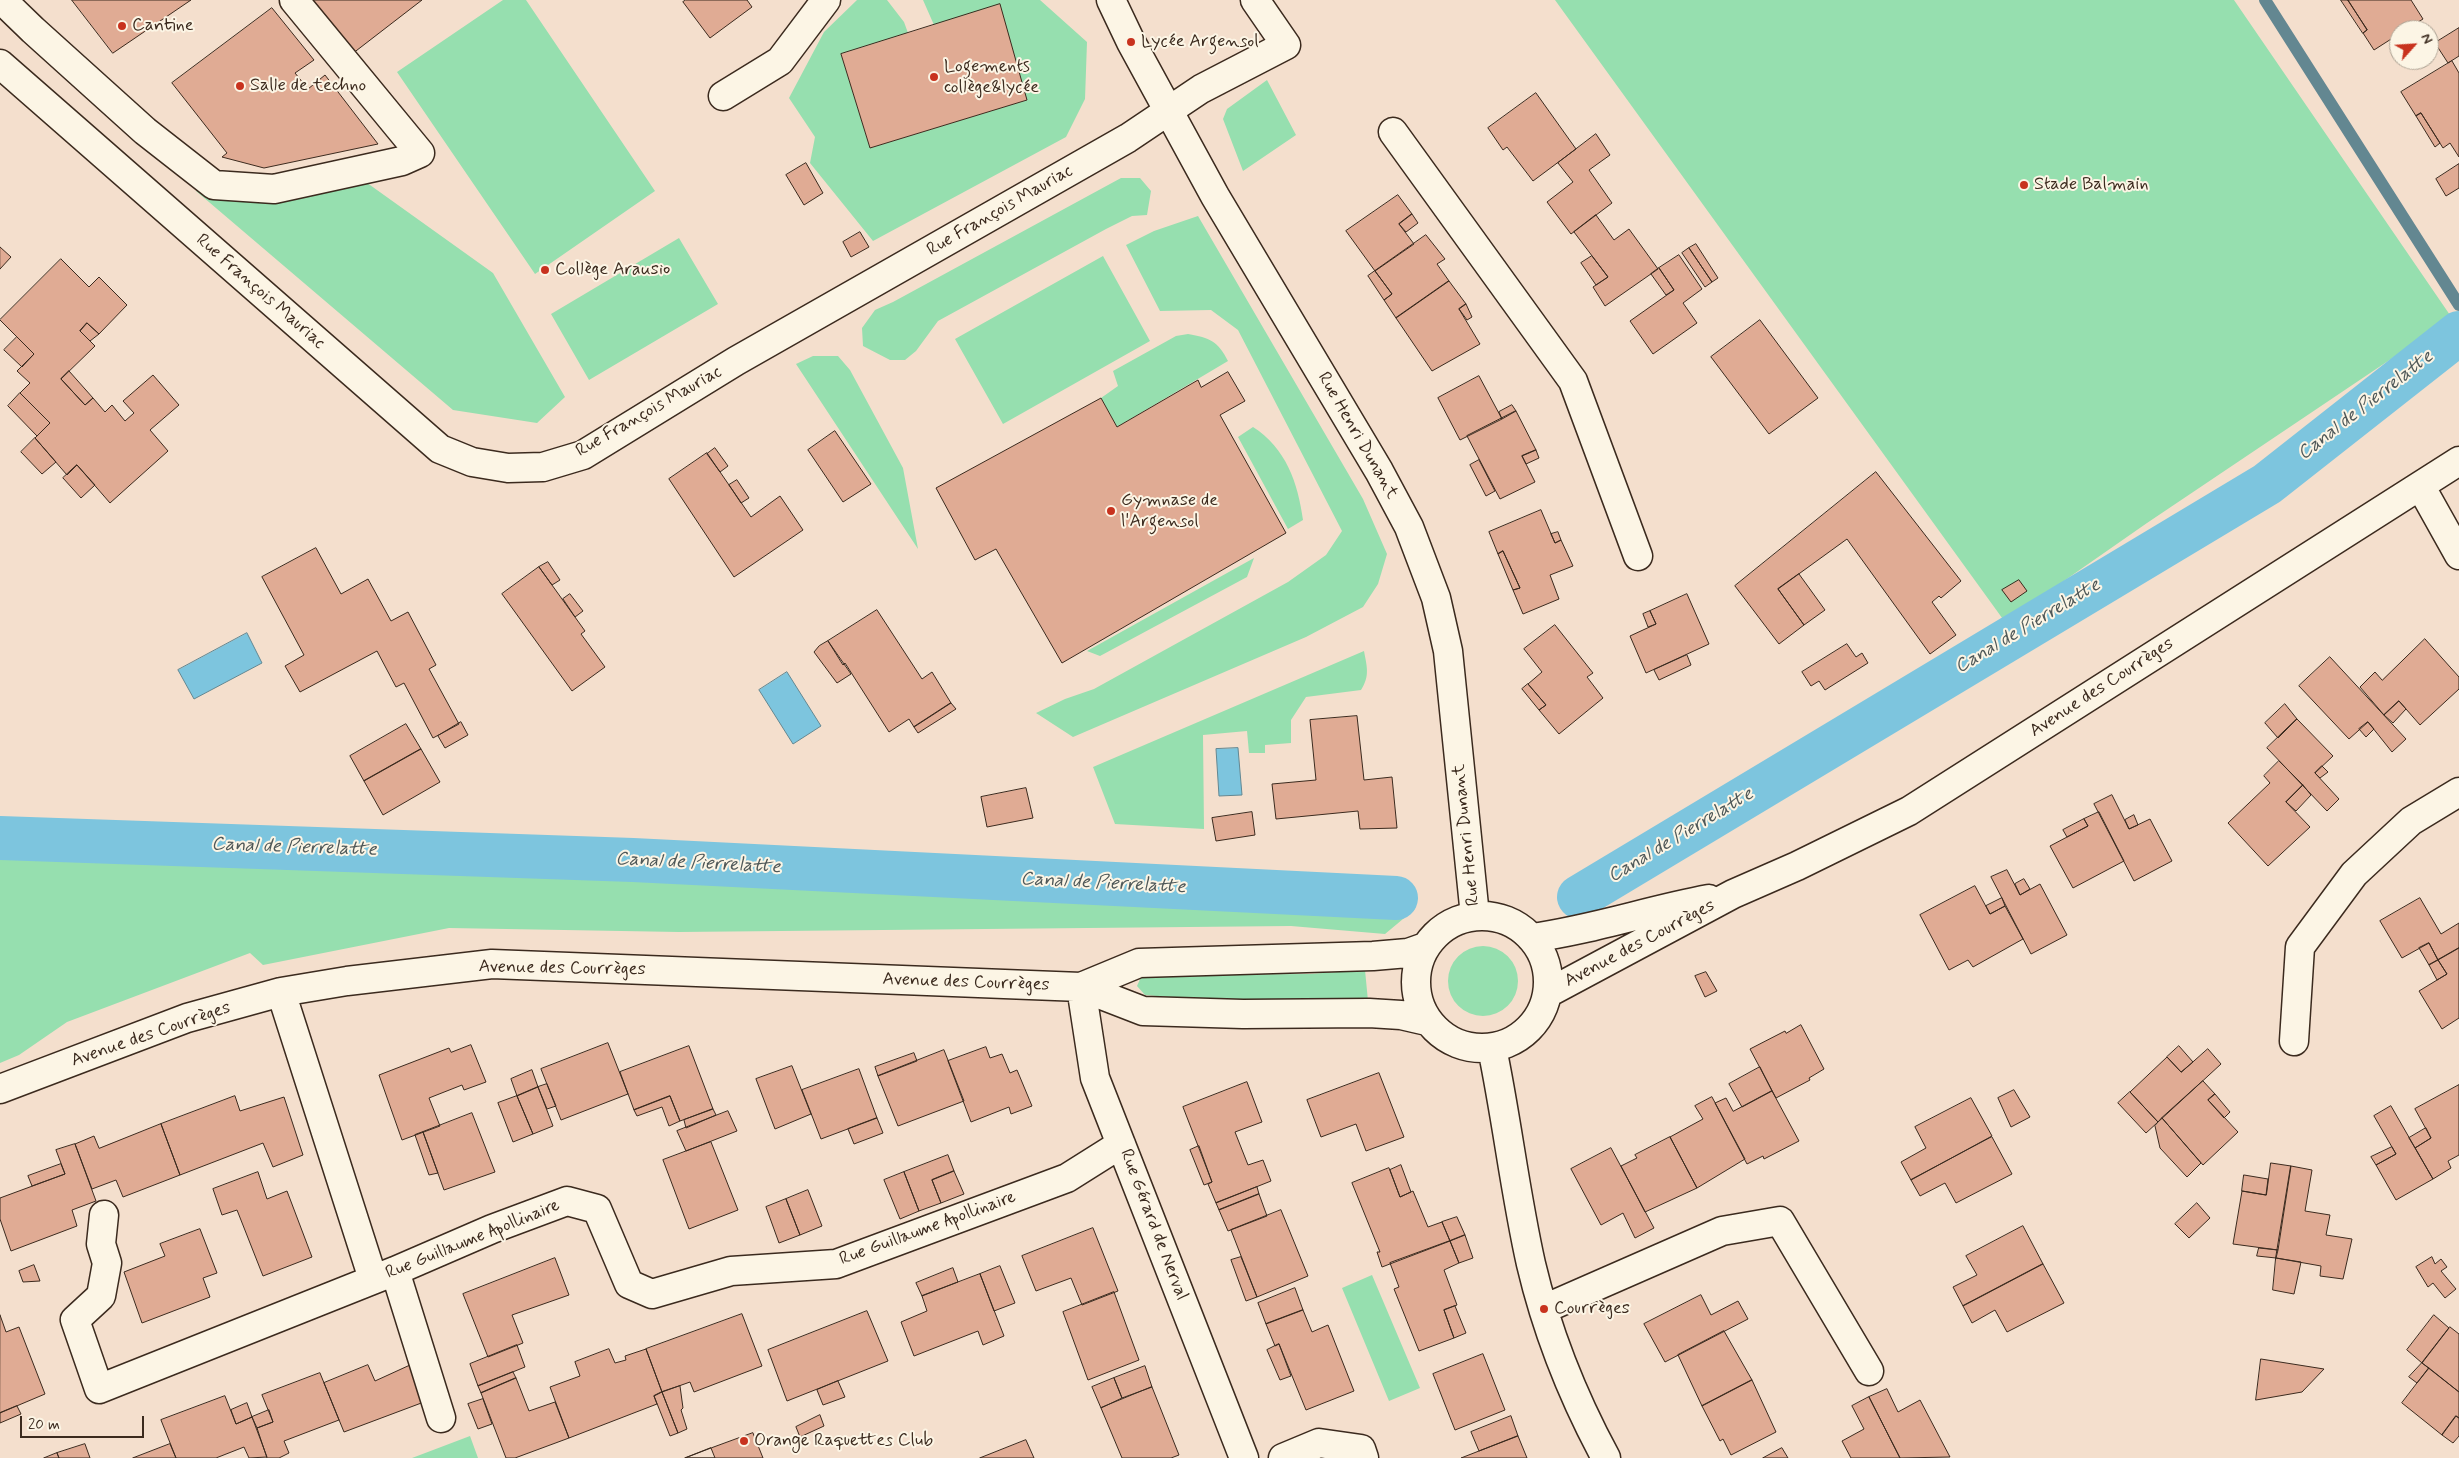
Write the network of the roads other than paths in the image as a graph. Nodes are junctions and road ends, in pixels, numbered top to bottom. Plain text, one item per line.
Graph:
1 (2, 0) edge
2 (294, 0) edge
3 (826, 0) edge
4 (1111, 0) edge
5 (1254, 0) edge
6 (0, 64) edge
7 (723, 96) dead end
8 (1168, 111) junction
9 (1393, 132) dead end
10 (2459, 461) edge
11 (2420, 486) junction
12 (2459, 555) edge
13 (1638, 556) dead end
14 (2459, 792) edge
15 (1733, 894) junction
16 (1474, 916) junction
17 (1531, 938) junction
18 (1425, 947) junction
19 (1081, 988) junction
20 (281, 992) junction
21 (1548, 993) junction
22 (1428, 1020) junction
23 (2294, 1041) dead end
24 (1492, 1048) junction
25 (0, 1089) edge
26 (1121, 1144) junction
27 (104, 1215) dead end
28 (384, 1275) junction
29 (1544, 1309) junction
30 (1869, 1371) dead end
31 (441, 1418) dead end
32 (1244, 1458) edge
33 (1283, 1458) edge
34 (1364, 1458) edge
35 (1606, 1458) edge

1 - 2 street
3 - 7 street
4 - 8 street, Rue Henri Dunant
5 - 8 street, Rue François Mauriac
6 - 8 street, Rue François Mauriac
8 - 16 street, Rue Henri Dunant
9 - 13 street
10 - 11 street, Avenue des Courrèges
11 - 12 street
11 - 15 street, Avenue des Courrèges
14 - 23 street
15 - 17 street, Avenue des Courrèges
15 - 21 street, Avenue des Courrèges
16 - 17 street
16 - 18 street
17 - 21 street
18 - 19 street, Avenue des Courrèges
18 - 22 street
19 - 20 street, Avenue des Courrèges
19 - 22 street, Avenue des Courrèges
19 - 26 street, Rue Gérard de Nerval
20 - 25 street, Avenue des Courrèges
20 - 28 street, Rue Guillaume Apollinaire
21 - 24 street
22 - 24 street
24 - 29 street
26 - 28 street, Rue Guillaume Apollinaire
26 - 32 street, Rue Gérard de Nerval
27 - 28 street, Rue Guillaume Apollinaire
28 - 31 street
29 - 30 street
29 - 35 street
33 - 34 street

